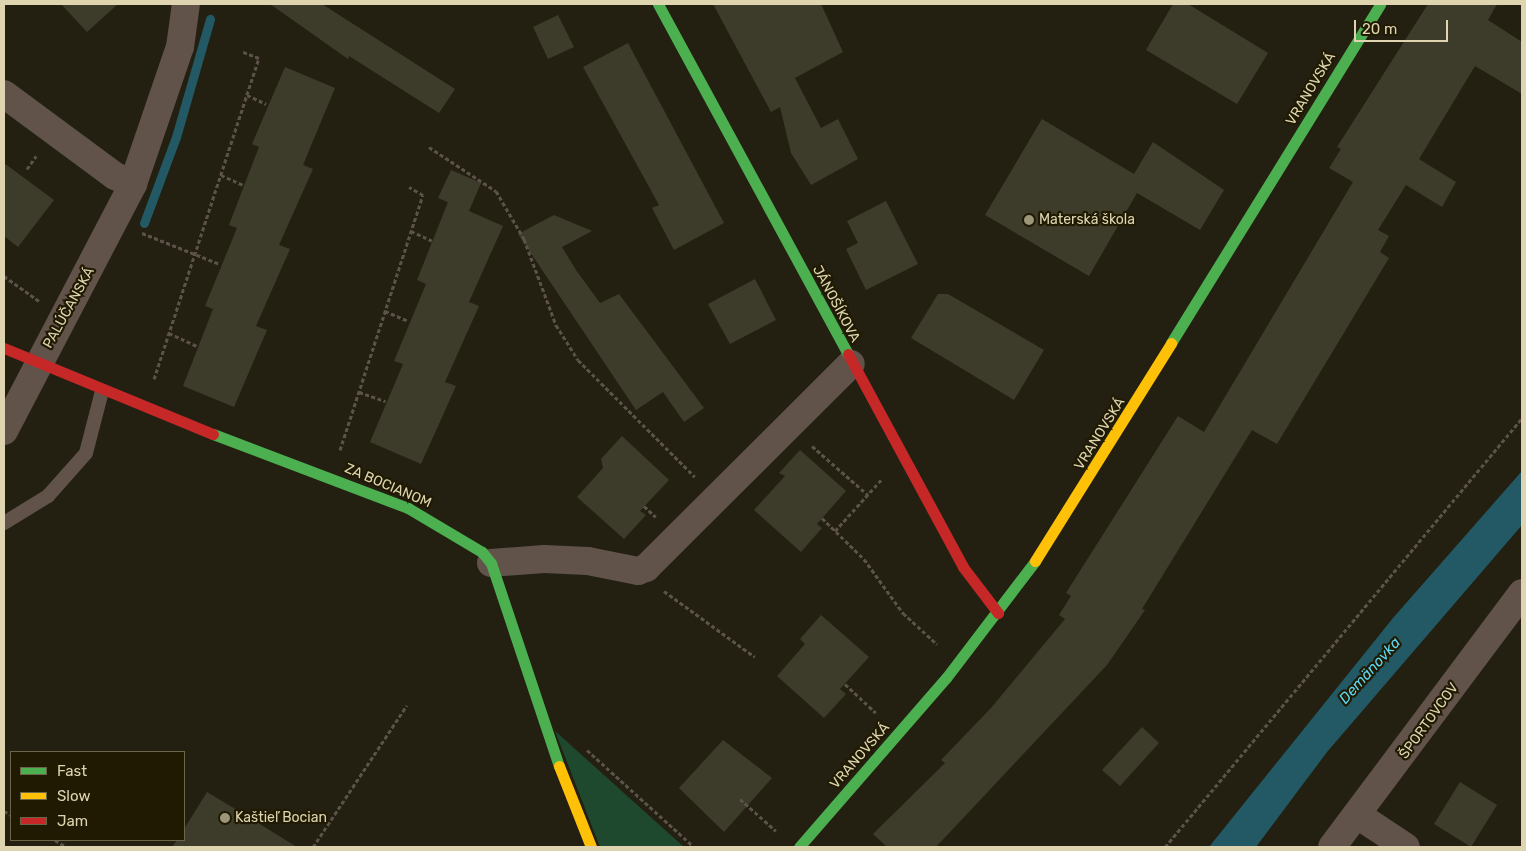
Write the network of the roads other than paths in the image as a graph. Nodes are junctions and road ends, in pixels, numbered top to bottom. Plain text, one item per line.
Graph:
1 (186, 4) edge
2 (658, 4) edge
3 (1380, 4) edge
4 (4, 94) edge
5 (133, 184) junction
6 (4, 348) edge
7 (39, 362) junction
8 (851, 364) junction
9 (102, 391) junction
10 (4, 431) edge
11 (4, 523) edge
12 (491, 563) junction
13 (1522, 593) edge
14 (998, 613) junction
15 (1359, 816) junction
16 (591, 847) edge
17 (799, 847) edge
18 (1332, 847) edge
19 (1406, 847) edge

1 - 5 street, PALÚČANSKÁ
2 - 8 street, JÁNOŠÍKOVA
3 - 14 street, VRANOVSKÁ
4 - 5 street
5 - 7 street, PALÚČANSKÁ
6 - 7 street, ZA BOCIANOM
7 - 9 street, ZA BOCIANOM
7 - 10 street, PALÚČANSKÁ
8 - 12 street
8 - 14 street, JÁNOŠÍKOVA
9 - 11 lane
9 - 12 street, ZA BOCIANOM
12 - 16 street, ZA BOCIANOM
13 - 15 street, ŠPORTOVCOV
14 - 17 street, VRANOVSKÁ
15 - 18 street, ŠPORTOVCOV
15 - 19 street

